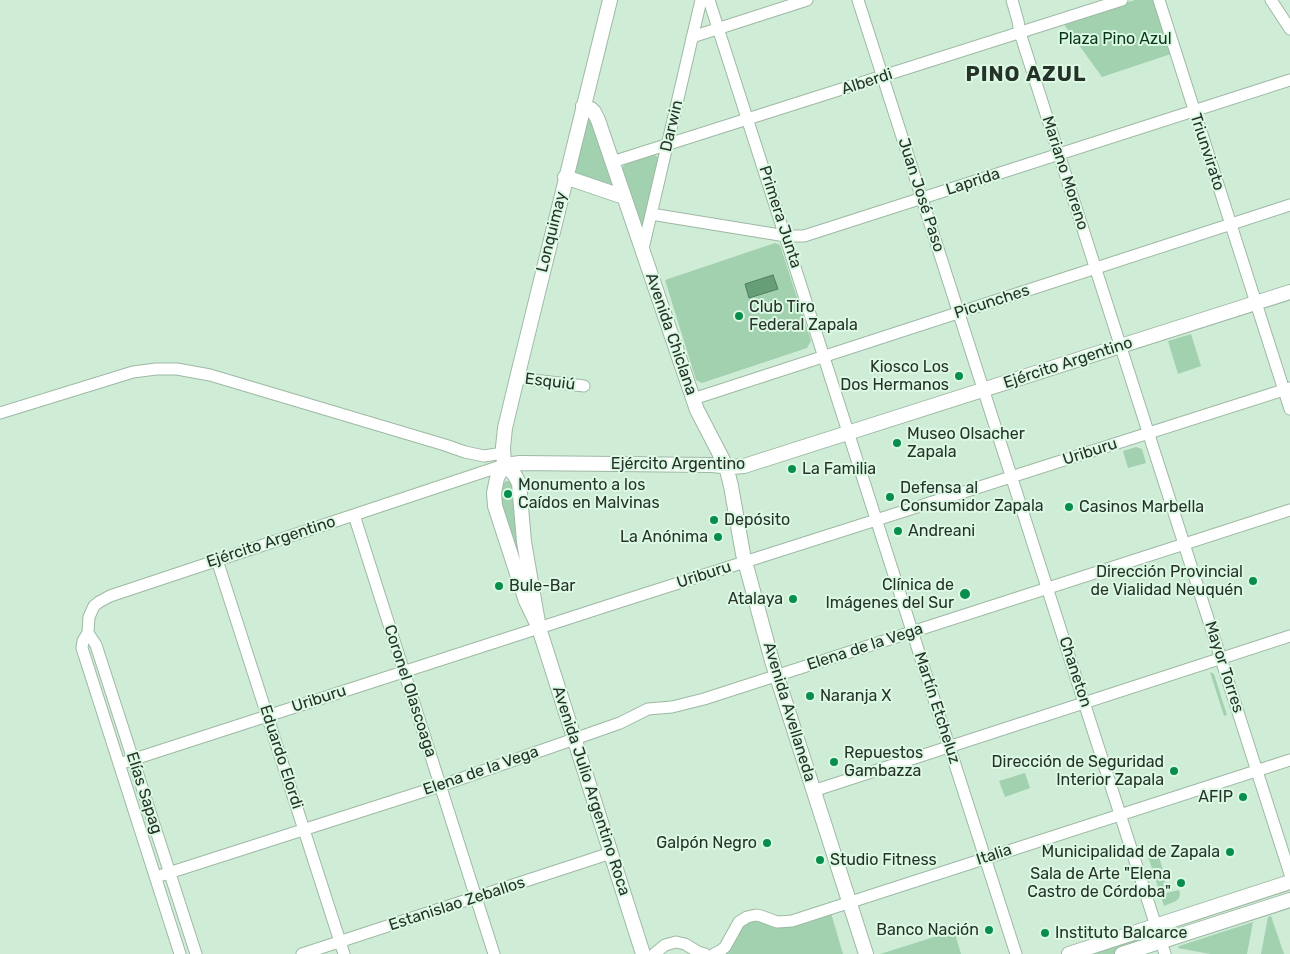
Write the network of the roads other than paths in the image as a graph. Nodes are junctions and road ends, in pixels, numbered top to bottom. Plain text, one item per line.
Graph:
1 (610, 0) edge
2 (700, 0) edge
3 (709, 0) edge
4 (807, 0) edge
5 (858, 0) edge
6 (1005, 0) edge
7 (1012, 0) edge
8 (1122, 0) edge
9 (1159, 0) edge
10 (1271, 0) edge
11 (1107, 2) edge
12 (719, 29) junction
13 (1290, 29) edge
14 (1020, 33) junction
15 (692, 37) junction
16 (883, 76) junction
17 (1290, 80) edge
18 (583, 106) junction
19 (1194, 111) junction
20 (748, 120) junction
21 (667, 144) junction
22 (1059, 154) junction
23 (612, 162) junction
24 (566, 177) junction
25 (624, 197) junction
26 (922, 198) junction
27 (1290, 205) edge
28 (651, 214) junction
29 (1231, 224) junction
30 (786, 236) junction
31 (642, 253) junction
32 (1096, 268) junction
33 (1290, 292) edge
34 (1256, 303) junction
35 (959, 312) junction
36 (1121, 346) junction
37 (824, 356) junction
38 (517, 378) junction
39 (584, 386) dead end
40 (1287, 389) edge
41 (985, 390) junction
42 (694, 399) junction
43 (1290, 410) edge
44 (0, 413) edge
45 (849, 433) junction
46 (1149, 433) junction
47 (503, 459) junction
48 (726, 466) junction
49 (1012, 477) junction
50 (1290, 510) edge
51 (354, 515) junction
52 (877, 520) junction
53 (1184, 544) junction
54 (217, 560) junction
55 (745, 562) junction
56 (1048, 588) junction
57 (94, 606) joint
58 (539, 628) junction
59 (913, 632) junction
60 (88, 633) junction
61 (1290, 636) edge
62 (1221, 658) junction
63 (404, 672) junction
64 (777, 676) junction
65 (1085, 702) junction
66 (267, 716) junction
67 (574, 739) junction
68 (950, 746) junction
69 (133, 759) junction
70 (1290, 760) edge
71 (119, 764) junction
72 (1257, 770) junction
73 (440, 786) junction
74 (814, 791) junction
75 (1121, 814) junction
76 (304, 830) junction
77 (611, 853) junction
78 (986, 858) junction
79 (170, 873) junction
80 (1290, 874) edge
81 (156, 877) junction
82 (1290, 882) edge
83 (476, 897) junction
84 (1290, 900) edge
85 (849, 902) junction
86 (1156, 926) junction
87 (340, 942) junction
88 (1163, 948) edge
89 (180, 954) edge
90 (196, 954) edge
91 (302, 954) edge
92 (344, 954) edge
93 (494, 954) edge
94 (643, 954) edge
95 (654, 954) edge
96 (705, 954) edge
97 (714, 954) edge
98 (866, 954) edge
99 (1016, 954) edge
100 (1069, 954) edge
101 (1122, 954) edge

1 - 18 main road, Lonquimay
2 - 15 street, Darwin
3 - 12 street, Primera Junta
4 - 12 street
5 - 16 street, Juan José Paso
6 - 14 street
7 - 14 street, Mariano Moreno
8 - 11 street, Alberdi
9 - 19 street, Triunvirato
10 - 13 street
11 - 14 street, Alberdi
12 - 15 street
12 - 20 street, Primera Junta
14 - 16 street, Alberdi
14 - 22 street, Mariano Moreno
15 - 21 street, Darwin
16 - 20 street, Alberdi
16 - 26 street, Juan José Paso
17 - 19 street, Laprida
18 - 23 main road, Avenida Chiclana
18 - 24 main road, Lonquimay
19 - 22 street, Laprida
19 - 29 street, Triunvirato
20 - 21 street, Alberdi
20 - 30 street, Primera Junta
21 - 23 street, Alberdi
21 - 28 street, Darwin
22 - 26 street, Laprida
22 - 32 street, Mariano Moreno
23 - 25 main road, Avenida Chiclana
24 - 25 main road
24 - 38 main road, Lonquimay
25 - 31 main road, Avenida Chiclana
26 - 30 street, Laprida
26 - 35 street, Juan José Paso
27 - 29 street, Picunches
28 - 30 street, Laprida
28 - 31 street, Darwin
29 - 32 street, Picunches
29 - 34 street, Triunvirato
30 - 37 street, Primera Junta
31 - 42 main road, Avenida Chiclana
32 - 35 street, Picunches
32 - 36 street, Mariano Moreno
33 - 34 main road, Ejército Argentino
34 - 36 main road, Ejército Argentino
34 - 40 street, Triunvirato
35 - 37 street, Picunches
35 - 41 street, Juan José Paso
36 - 41 main road, Ejército Argentino
36 - 46 street, Mayor Torres
37 - 42 street, Picunches
37 - 45 street, Primera Junta
38 - 39 street, Esquiú
38 - 47 main road, Lonquimay
40 - 43 street, Triunvirato
40 - 46 street, Uriburu
41 - 45 main road, Ejército Argentino
41 - 49 street, Chaneton
42 - 48 main road, Avenida Chiclana
44 - 47 street
45 - 48 main road, Ejército Argentino
45 - 52 street, Martín Etcheluz
46 - 49 street, Uriburu
46 - 53 street, Mayor Torres
47 - 48 main road, Ejército Argentino
47 - 51 street, Ejército Argentino
47 - 58 main road, Avenida Julio Argentino Roca
47 - 58 main road, Avenida Julio Argentino Roca
48 - 55 main road, Avenida Avellaneda
49 - 52 street, Uriburu
49 - 56 street, Chaneton
50 - 53 street, Elena de la Vega
51 - 54 street, Ejército Argentino
51 - 63 street, Coronel Olascoaga
52 - 55 street, Uriburu
52 - 59 street, Martín Etcheluz
53 - 56 street, Elena de la Vega
53 - 62 street, Mayor Torres
54 - 57 street, Ejército Argentino
54 - 66 street, Eduardo Elordi
55 - 58 street, Uriburu
55 - 64 main road, Avenida Avellaneda
56 - 59 street, Elena de la Vega
56 - 65 street, Chaneton
57 - 60 street, Elías Sapag
58 - 63 street, Uriburu
58 - 67 main road, Avenida Julio Argentino Roca
59 - 64 street, Elena de la Vega
59 - 68 street, Martín Etcheluz
60 - 69 street, Elías Sapag
60 - 71 street, Elías Sapag
61 - 62 street
62 - 65 street
62 - 72 street, Mayor Torres
63 - 66 street, Uriburu
63 - 73 street, Coronel Olascoaga
64 - 67 street, Elena de la Vega
64 - 74 main road, Avenida Avellaneda
65 - 68 street
65 - 75 street, Chaneton
66 - 69 street, Uriburu
66 - 76 street, Eduardo Elordi
67 - 73 street, Elena de la Vega
67 - 77 main road, Avenida Julio Argentino Roca
68 - 74 street
68 - 78 street, Martín Etcheluz
69 - 71 street, Uriburu
69 - 79 street, Elías Sapag
70 - 72 street, Italia
71 - 81 street, Elías Sapag
72 - 75 street, Italia
72 - 80 street, Mayor Torres
73 - 76 street, Elena de la Vega
73 - 83 street, Coronel Olascoaga
74 - 85 main road, Avenida Avellaneda
75 - 78 street, Italia
75 - 86 street, Chaneton
76 - 79 street, Elena de la Vega
76 - 87 street, Eduardo Elordi
77 - 83 street, Estanislao Zeballos
77 - 94 main road, Avenida Julio Argentino Roca
78 - 85 street, Italia
78 - 99 street, Martín Etcheluz
79 - 81 street, Elena de la Vega
79 - 90 street, Elías Sapag
81 - 89 street, Elías Sapag
82 - 86 main road
83 - 87 street, Estanislao Zeballos
83 - 93 street, Coronel Olascoaga
84 - 88 main road
85 - 97 street, Italia
85 - 98 main road, Avenida Avellaneda
86 - 88 street, Chaneton
86 - 100 main road
87 - 91 street, Estanislao Zeballos
87 - 92 street, Eduardo Elordi
88 - 101 main road
95 - 96 street

